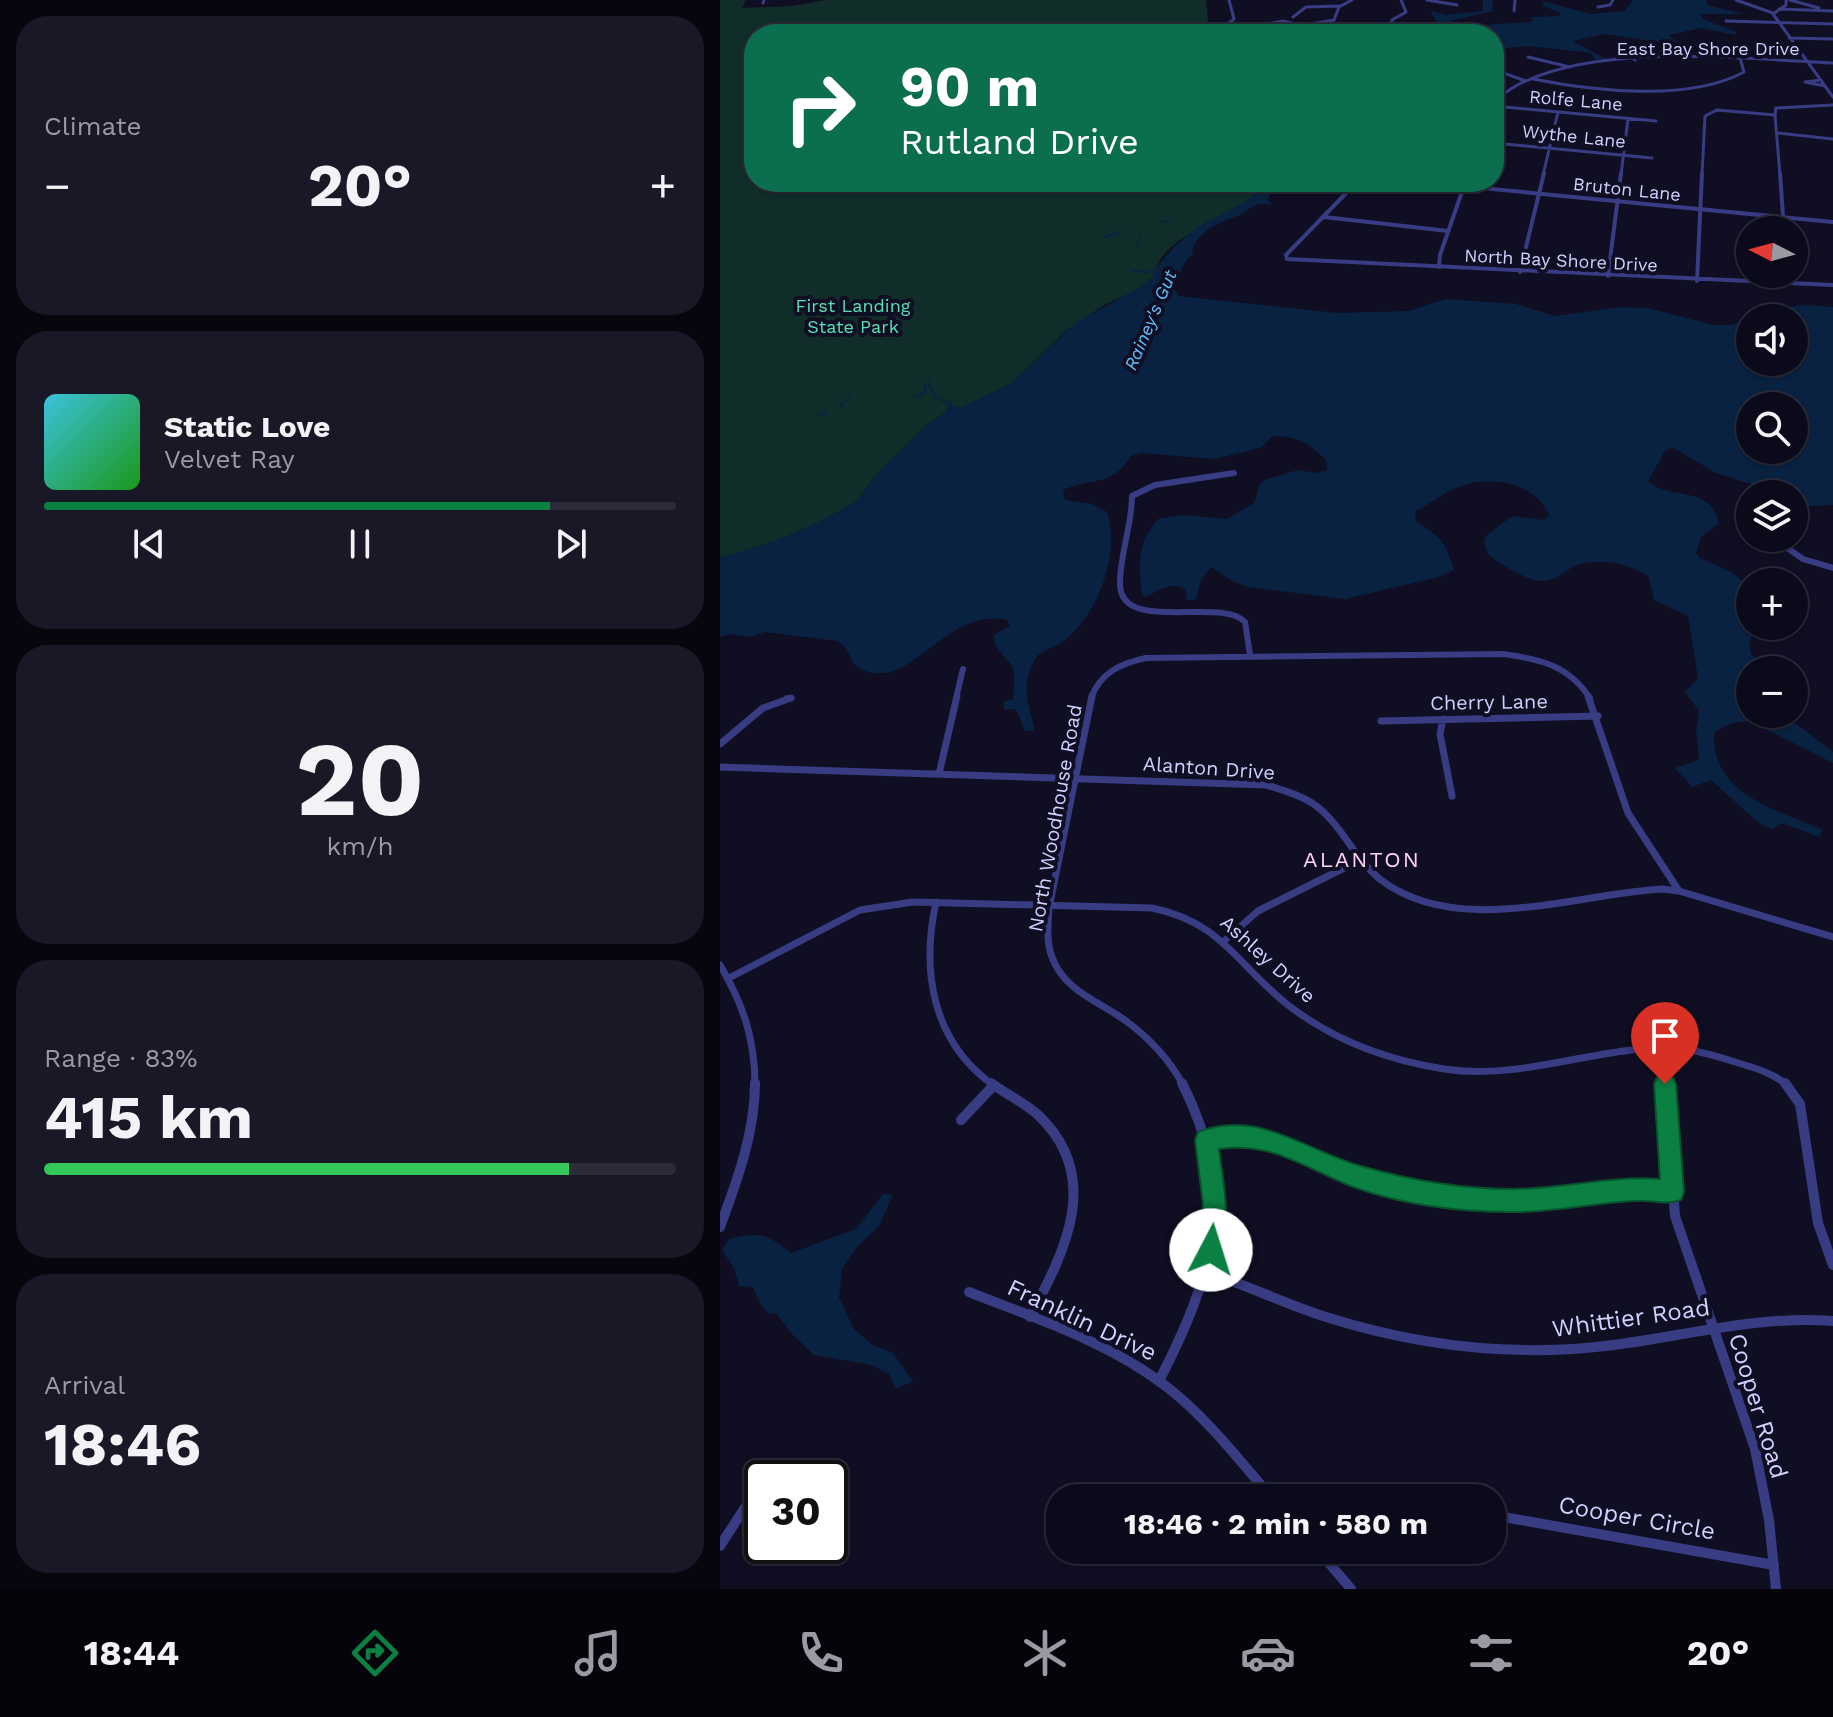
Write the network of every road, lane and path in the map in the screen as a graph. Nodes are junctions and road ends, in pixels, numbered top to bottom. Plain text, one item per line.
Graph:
1 (1229, 0) edge
2 (1352, 0) edge
3 (1401, 0) edge
4 (1427, 0) edge
5 (1515, 0) edge
6 (1613, 0) edge
7 (1736, 0) edge
8 (1788, 0) edge
9 (1457, 5) dead end
10 (1341, 6) junction
11 (1598, 7) dead end
12 (1306, 9) junction
13 (1779, 9) junction
14 (1338, 11) junction
15 (1514, 11) dead end
16 (1833, 11) edge
17 (1773, 13) junction
18 (1293, 17) dead end
19 (1726, 21) dead end
20 (1778, 23) junction
21 (1228, 24) edge
22 (1267, 24) edge
23 (1296, 24) edge
24 (1307, 24) edge
25 (1392, 24) edge
26 (1833, 24) edge
27 (1789, 38) junction
28 (1833, 39) edge
29 (1618, 43) dead end
30 (1729, 47) dead end
31 (1528, 57) dead end
32 (1635, 60) junction
33 (1742, 61) junction
34 (1808, 63) junction
35 (1833, 63) edge
36 (1572, 67) junction
37 (1504, 73) edge
38 (1529, 80) junction
39 (1823, 83) junction
40 (1833, 83) edge
41 (1504, 96) edge
42 (1833, 97) edge
43 (1504, 104) edge
44 (1833, 105) edge
45 (1558, 112) junction
46 (1775, 115) junction
47 (1628, 119) junction
48 (1656, 121) dead end
49 (1777, 133) junction
50 (1833, 139) edge
51 (1504, 144) edge
52 (1550, 148) junction
53 (1623, 155) junction
54 (1652, 158) dead end
55 (1504, 189) edge
56 (1348, 192) edge
57 (1462, 192) edge
58 (1539, 194) junction
59 (1617, 202) junction
60 (1701, 211) junction
61 (1747, 216) edge
62 (1783, 216) edge
63 (1324, 217) junction
64 (1808, 221) edge
65 (1833, 222) edge
66 (1448, 231) junction
67 (1439, 267) junction
68 (1520, 272) junction
69 (1608, 276) junction
70 (1697, 281) junction
71 (1736, 281) edge
72 (1808, 283) edge
73 (1833, 285) edge
74 (1234, 473) dead end
75 (1793, 552) edge
76 (1833, 568) edge
77 (1250, 655) junction
78 (963, 669) dead end
79 (791, 698) dead end
80 (1598, 716) junction
81 (1443, 719) junction
82 (1381, 721) dead end
83 (720, 744) edge
84 (720, 767) edge
85 (939, 774) junction
86 (1076, 778) junction
87 (1452, 796) dead end
88 (1360, 860) junction
89 (1679, 891) junction
90 (936, 902) junction
91 (1051, 906) junction
92 (1833, 937) edge
93 (1223, 942) junction
94 (720, 965) edge
95 (729, 978) junction
96 (1662, 1048) junction
97 (993, 1086) junction
98 (961, 1120) dead end
99 (1206, 1140) junction
100 (1672, 1192) junction
101 (720, 1227) edge
102 (1833, 1265) edge
103 (1206, 1272) junction
104 (969, 1292) dead end
105 (1030, 1317) junction
106 (1833, 1321) edge
107 (1712, 1327) junction
108 (1159, 1381) junction
109 (1260, 1484) edge
110 (744, 1509) edge
111 (1506, 1517) edge
112 (720, 1546) edge
113 (1330, 1564) edge
114 (1774, 1565) junction
115 (1351, 1589) edge
116 (1776, 1589) edge

1 - 21 street
2 - 10 street
3 - 25 street
4 - 9 street
5 - 15 street
6 - 11 street
7 - 17 street
8 - 13 street
8 - 16 street
10 - 12 street
10 - 14 street
12 - 14 street
12 - 18 street
13 - 16 street
13 - 17 street
14 - 24 street
17 - 20 street
19 - 20 street
20 - 26 street
20 - 27 street
22 - 23 street
27 - 28 street
27 - 34 street
29 - 32 street
30 - 33 street
31 - 36 street
32 - 33 street, East Bay Shore Drive
32 - 36 street, East Bay Shore Drive
33 - 34 street, East Bay Shore Drive
33 - 38 street
34 - 35 street, East Bay Shore Drive
34 - 39 street
36 - 38 street, East Bay Shore Drive
37 - 38 street
38 - 41 street, East Bay Shore Drive
39 - 40 street
39 - 42 street
43 - 45 street, Rolfe Lane
44 - 46 street
45 - 47 street, Rolfe Lane
45 - 52 street
46 - 49 street
46 - 60 street
47 - 48 street, Rolfe Lane
47 - 53 street
49 - 50 street
49 - 62 street
51 - 52 street, Wythe Lane
52 - 53 street, Wythe Lane
52 - 58 street
53 - 54 street, Wythe Lane
53 - 59 street
55 - 58 street, Bruton Lane
56 - 63 street
57 - 66 street
58 - 59 street, Bruton Lane
58 - 68 street
59 - 60 street, Bruton Lane
59 - 69 street
60 - 61 street, Bruton Lane
60 - 70 street
63 - 66 street
63 - 67 street, North Bay Shore Drive
64 - 65 street, Bruton Lane
66 - 67 street
67 - 68 street, North Bay Shore Drive
68 - 69 street, North Bay Shore Drive
69 - 70 street, North Bay Shore Drive
70 - 71 street, North Bay Shore Drive
72 - 73 street, North Bay Shore Drive
74 - 77 street
75 - 76 street
77 - 80 street, North Woodhouse Road
77 - 86 street, North Woodhouse Road
78 - 85 street
79 - 83 street
80 - 81 street, Cherry Lane
80 - 89 street
81 - 82 street, Cherry Lane
81 - 87 street
84 - 85 street, Alanton Drive
85 - 86 street, Alanton Drive
86 - 88 street, Alanton Drive
86 - 91 street, North Woodhouse Road
88 - 89 street, Alanton Drive
88 - 93 street
89 - 92 street, Alanton Drive
90 - 91 street, Ashley Drive
90 - 95 street, Ashley Drive
90 - 97 street
91 - 93 street, Ashley Drive
91 - 99 street, North Woodhouse Road
93 - 96 street, Ashley Drive
94 - 95 street
95 - 101 street
96 - 100 street, Cooper Road
96 - 102 street, Ashley Drive
97 - 98 street
97 - 105 street
99 - 100 street
99 - 103 street, North Woodhouse Road
100 - 107 street, Cooper Road
103 - 107 street, Whittier Road
103 - 108 street, North Woodhouse Road
104 - 105 street, Franklin Drive
105 - 108 street, Franklin Drive
106 - 107 street, Whittier Road
107 - 114 street, Cooper Road
108 - 109 street, Franklin Drive
110 - 112 street
111 - 114 street, Cooper Circle
113 - 115 street
114 - 116 street, Cooper Road

